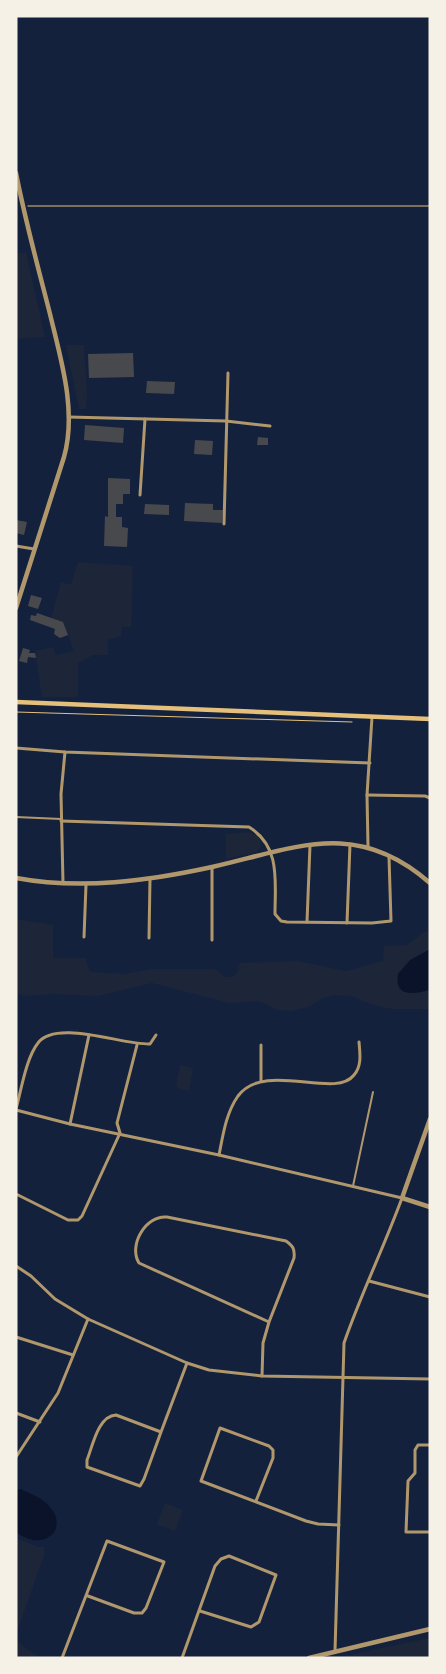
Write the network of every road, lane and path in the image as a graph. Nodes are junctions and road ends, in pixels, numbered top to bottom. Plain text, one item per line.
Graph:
1 (16, 173) edge
2 (18, 189) edge
3 (24, 206) junction
4 (430, 206) edge
5 (228, 373) dead end
6 (69, 417) junction
7 (145, 419) junction
8 (226, 421) junction
9 (270, 426) dead end
10 (140, 495) dead end
11 (224, 524) dead end
12 (16, 546) edge
13 (34, 549) junction
14 (16, 608) edge
15 (16, 702) edge
16 (16, 712) edge
17 (372, 717) junction
18 (430, 719) edge
19 (352, 722) dead end
20 (16, 748) edge
21 (65, 752) junction
22 (370, 763) junction
23 (368, 795) junction
24 (430, 798) edge
25 (16, 817) edge
26 (61, 820) junction
27 (310, 844) junction
28 (350, 844) junction
29 (368, 846) junction
30 (272, 852) junction
31 (390, 856) junction
32 (212, 867) junction
33 (16, 878) edge
34 (150, 879) junction
35 (430, 883) edge
36 (63, 884) junction
37 (86, 885) junction
38 (308, 922) junction
39 (348, 923) junction
40 (84, 937) dead end
41 (149, 938) dead end
42 (212, 940) dead end
43 (89, 1035) junction
44 (156, 1035) dead end
45 (359, 1042) dead end
46 (137, 1045) junction
47 (260, 1045) dead end
48 (260, 1081) junction
49 (373, 1092) dead end
50 (16, 1109) edge
51 (430, 1119) edge
52 (70, 1124) junction
53 (428, 1130) edge
54 (120, 1133) junction
55 (219, 1154) junction
56 (353, 1186) junction
57 (16, 1194) edge
58 (402, 1198) junction
59 (430, 1207) edge
60 (16, 1266) edge
61 (369, 1281) junction
62 (430, 1297) edge
63 (88, 1319) junction
64 (269, 1322) junction
65 (16, 1338) edge
66 (72, 1355) junction
67 (187, 1364) junction
68 (262, 1376) junction
69 (341, 1378) junction
70 (430, 1379) edge
71 (16, 1413) edge
72 (40, 1422) junction
73 (161, 1432) junction
74 (430, 1445) edge
75 (16, 1457) edge
76 (256, 1501) junction
77 (339, 1525) junction
78 (430, 1532) edge
79 (88, 1596) junction
80 (200, 1610) junction
81 (430, 1629) edge
82 (335, 1651) junction
83 (62, 1658) edge
84 (182, 1658) edge
85 (309, 1658) edge

1 - 2 street
2 - 3 street
3 - 4 path
3 - 6 street
5 - 8 street
6 - 7 street
6 - 13 street
7 - 8 street
7 - 10 street
8 - 9 street
8 - 11 street
12 - 13 street
13 - 14 street
15 - 17 main road
16 - 19 path
17 - 18 main road
17 - 22 street
20 - 21 street
21 - 22 street
21 - 26 street
22 - 23 street
23 - 24 street
23 - 29 street
25 - 26 lane
26 - 30 street
26 - 36 street
27 - 28 street
27 - 30 street
27 - 38 street
28 - 29 street
28 - 39 street
29 - 31 street
30 - 32 street
30 - 38 street
31 - 35 street
31 - 39 street
32 - 34 street
32 - 42 street
33 - 36 street
34 - 37 street
34 - 41 street
36 - 37 street
37 - 40 street
38 - 39 street
43 - 46 street
43 - 50 street
43 - 52 street
44 - 46 street
45 - 48 street
46 - 54 street
47 - 48 street
48 - 55 street
49 - 56 lane
50 - 52 street
51 - 53 street
52 - 54 street
53 - 58 street
54 - 55 street
54 - 57 street
55 - 56 street
56 - 58 street
58 - 59 street
58 - 61 street
60 - 63 street
61 - 62 street
61 - 69 street
63 - 66 street
63 - 67 street
64 - 64 street
64 - 68 street
65 - 66 street
66 - 72 street
67 - 68 street
67 - 73 street
68 - 69 street
69 - 70 street
69 - 77 street
71 - 72 street
72 - 75 street
73 - 73 street
74 - 78 street
76 - 76 street
76 - 77 street
77 - 82 street
79 - 79 street
79 - 83 street
80 - 80 street
80 - 84 street
81 - 82 street
82 - 85 street

